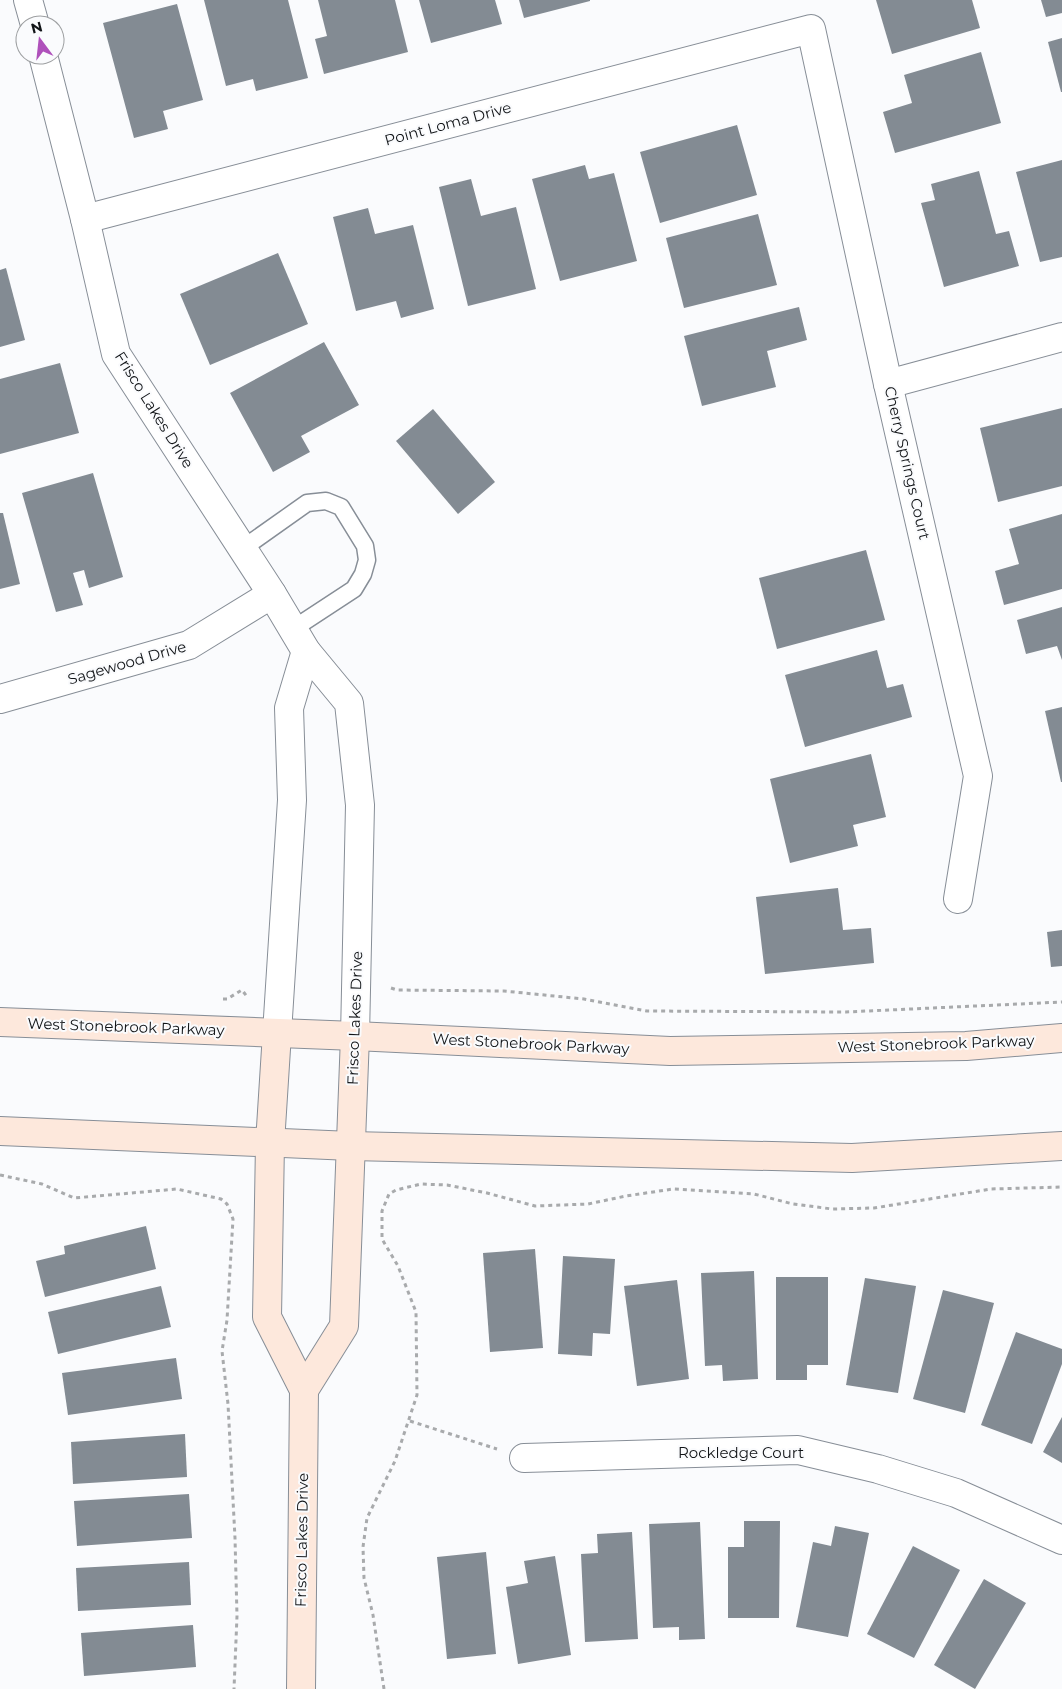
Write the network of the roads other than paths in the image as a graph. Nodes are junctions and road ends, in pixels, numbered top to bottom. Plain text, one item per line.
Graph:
1 (28, 0) edge
2 (32, 15) edge
3 (812, 29) joint
4 (46, 65) edge
5 (85, 219) junction
6 (1062, 337) edge
7 (888, 384) junction
8 (242, 549) junction
9 (272, 594) junction
10 (300, 640) junction
11 (0, 699) edge
12 (958, 899) dead end
13 (0, 1022) edge
14 (277, 1033) junction
15 (355, 1036) junction
16 (1062, 1038) edge
17 (0, 1131) edge
18 (270, 1142) junction
19 (351, 1146) junction
20 (1062, 1146) edge
21 (304, 1390) junction
22 (524, 1458) road end
23 (1062, 1540) edge
24 (301, 1689) edge

1 - 2 street
3 - 5 street, Point Loma Drive
3 - 7 street, Cherry Springs Court
4 - 5 street, Frisco Lakes Drive
5 - 8 street, Frisco Lakes Drive
6 - 7 street
7 - 12 street, Cherry Springs Court
8 - 9 street, Frisco Lakes Drive
8 - 10 lane
9 - 10 street, Frisco Lakes Drive
9 - 11 street, Sagewood Drive
10 - 14 street, Frisco Lakes Drive
10 - 15 street, Frisco Lakes Drive
13 - 14 street, West Stonebrook Parkway
14 - 15 street, West Stonebrook Parkway
14 - 18 street, Frisco Lakes Drive
15 - 16 street, West Stonebrook Parkway
15 - 19 street, Frisco Lakes Drive
17 - 18 street
18 - 19 street
18 - 21 street, Frisco Lakes Drive
19 - 20 street
19 - 21 street, Frisco Lakes Drive
21 - 24 street, Frisco Lakes Drive
22 - 23 street, Rockledge Court

